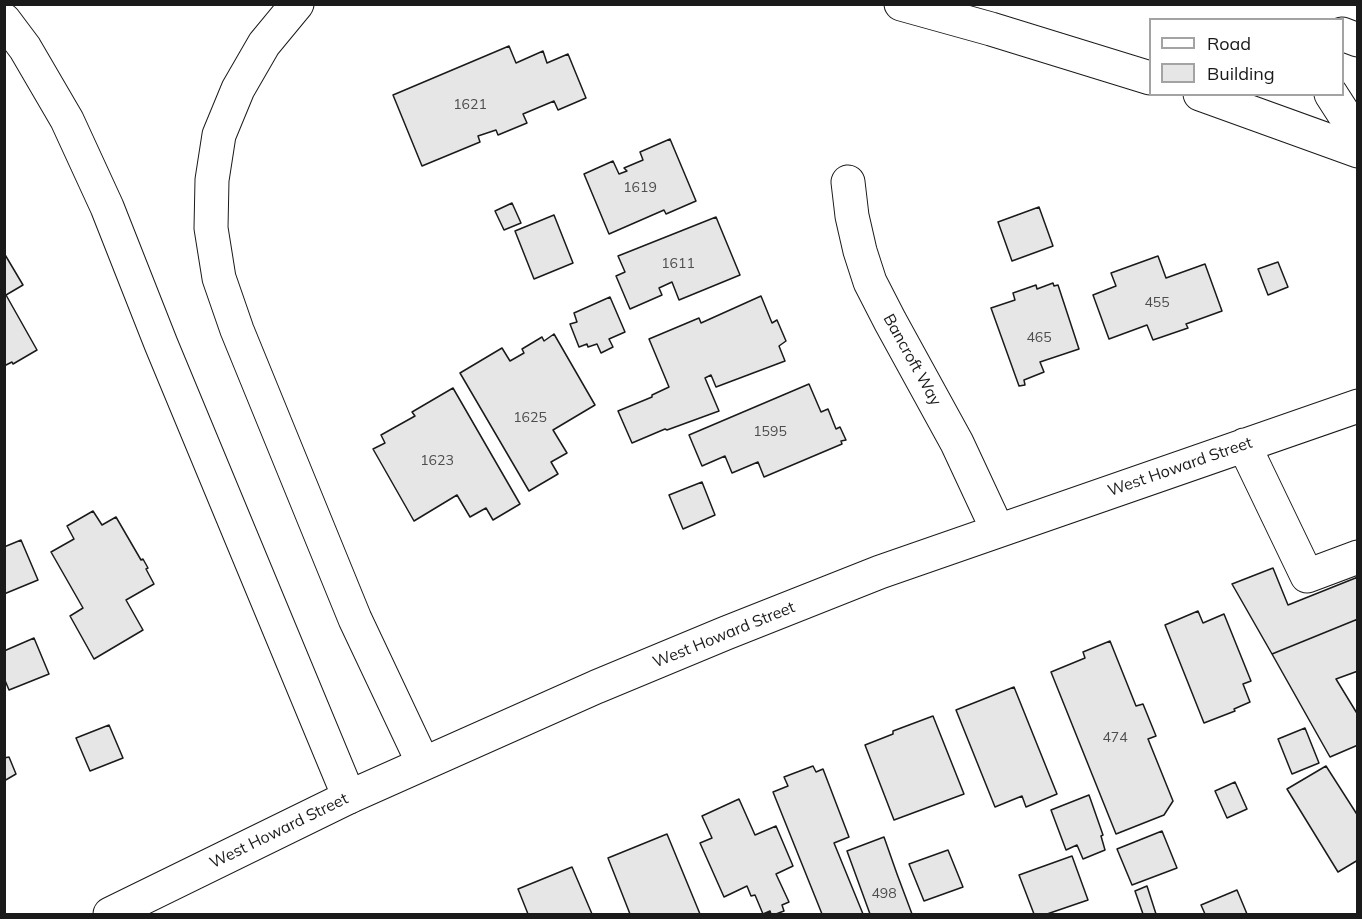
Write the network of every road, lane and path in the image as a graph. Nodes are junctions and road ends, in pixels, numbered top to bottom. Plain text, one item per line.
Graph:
1 (297, 4) edge
2 (901, 4) edge
3 (1274, 4) edge
4 (1283, 18) edge
5 (1304, 18) edge
6 (4, 20) edge
7 (1149, 78) edge
8 (1205, 96) edge
9 (1332, 96) edge
10 (1358, 136) edge
11 (1358, 152) edge
12 (848, 182) dead end
13 (1358, 406) edge
14 (1244, 445) junction
15 (998, 531) junction
16 (1358, 557) edge
17 (423, 764) junction
18 (349, 797) junction
19 (110, 915) edge

1 - 17 main road
2 - 7 main road
3 - 4 main road
3 - 5 main road, bridge
6 - 18 main road
8 - 11 main road
9 - 10 main road
12 - 15 main road, Bancroft Way
13 - 14 main road, West Howard Street
14 - 15 main road, West Howard Street
14 - 16 main road
15 - 17 main road, West Howard Street
17 - 18 main road, West Howard Street
18 - 19 main road, West Howard Street

